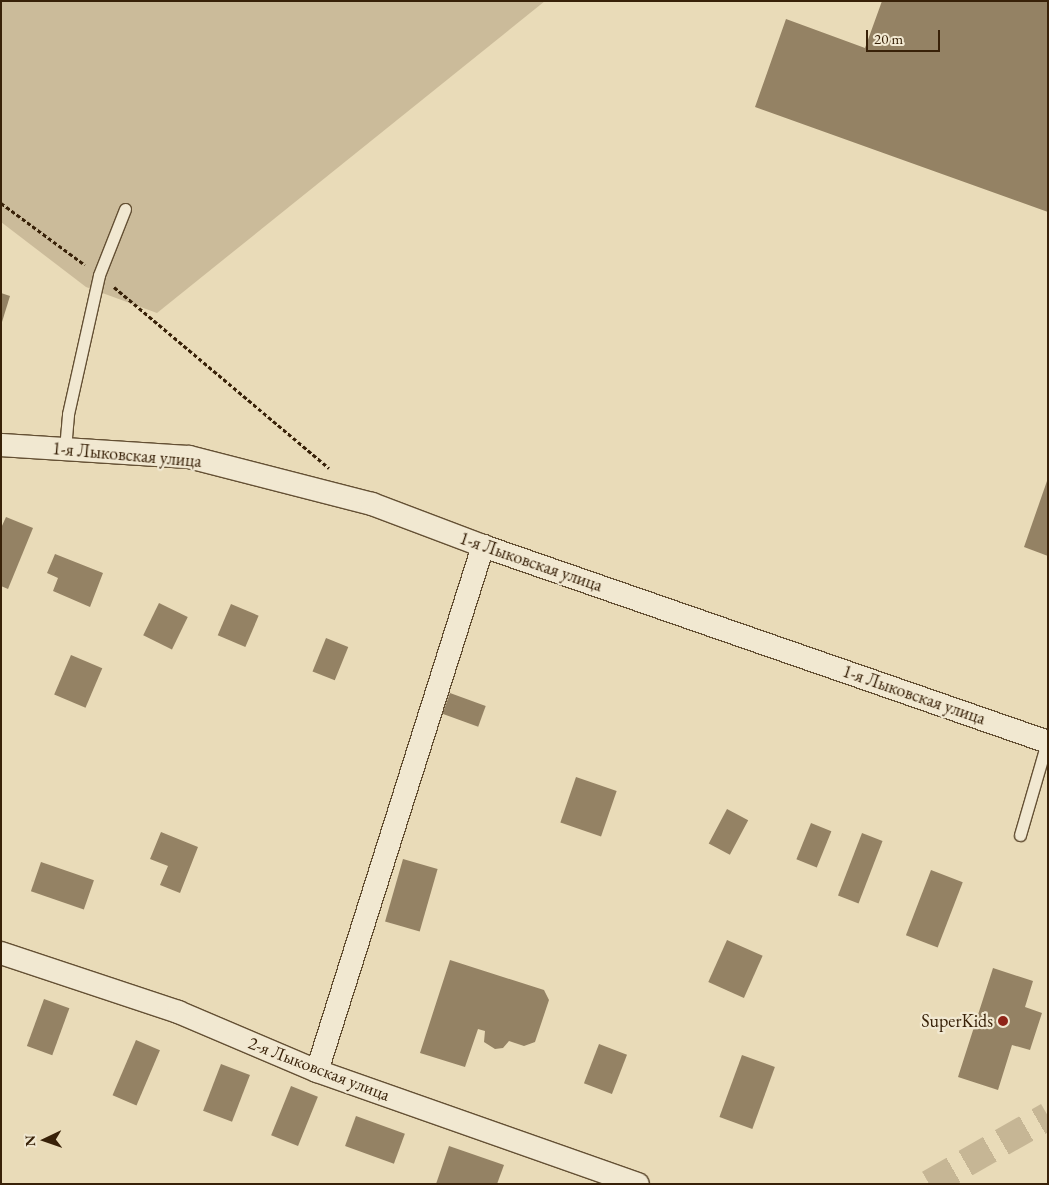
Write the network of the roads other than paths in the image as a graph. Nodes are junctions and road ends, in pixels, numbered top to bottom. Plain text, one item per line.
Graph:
1 (125, 209) dead end
2 (1, 445) edge
3 (65, 449) junction
4 (484, 546) junction
5 (1048, 742) edge
6 (1020, 835) dead end
7 (1, 953) edge
8 (317, 1071) junction
9 (638, 1184) edge

1 - 3 lane
2 - 3 street, 1-я Лыковская улица
3 - 4 street, 1-я Лыковская улица
4 - 5 street, 1-я Лыковская улица
4 - 8 street
5 - 6 lane
7 - 8 street, 2-я Лыковская улица
8 - 9 street, 2-я Лыковская улица

